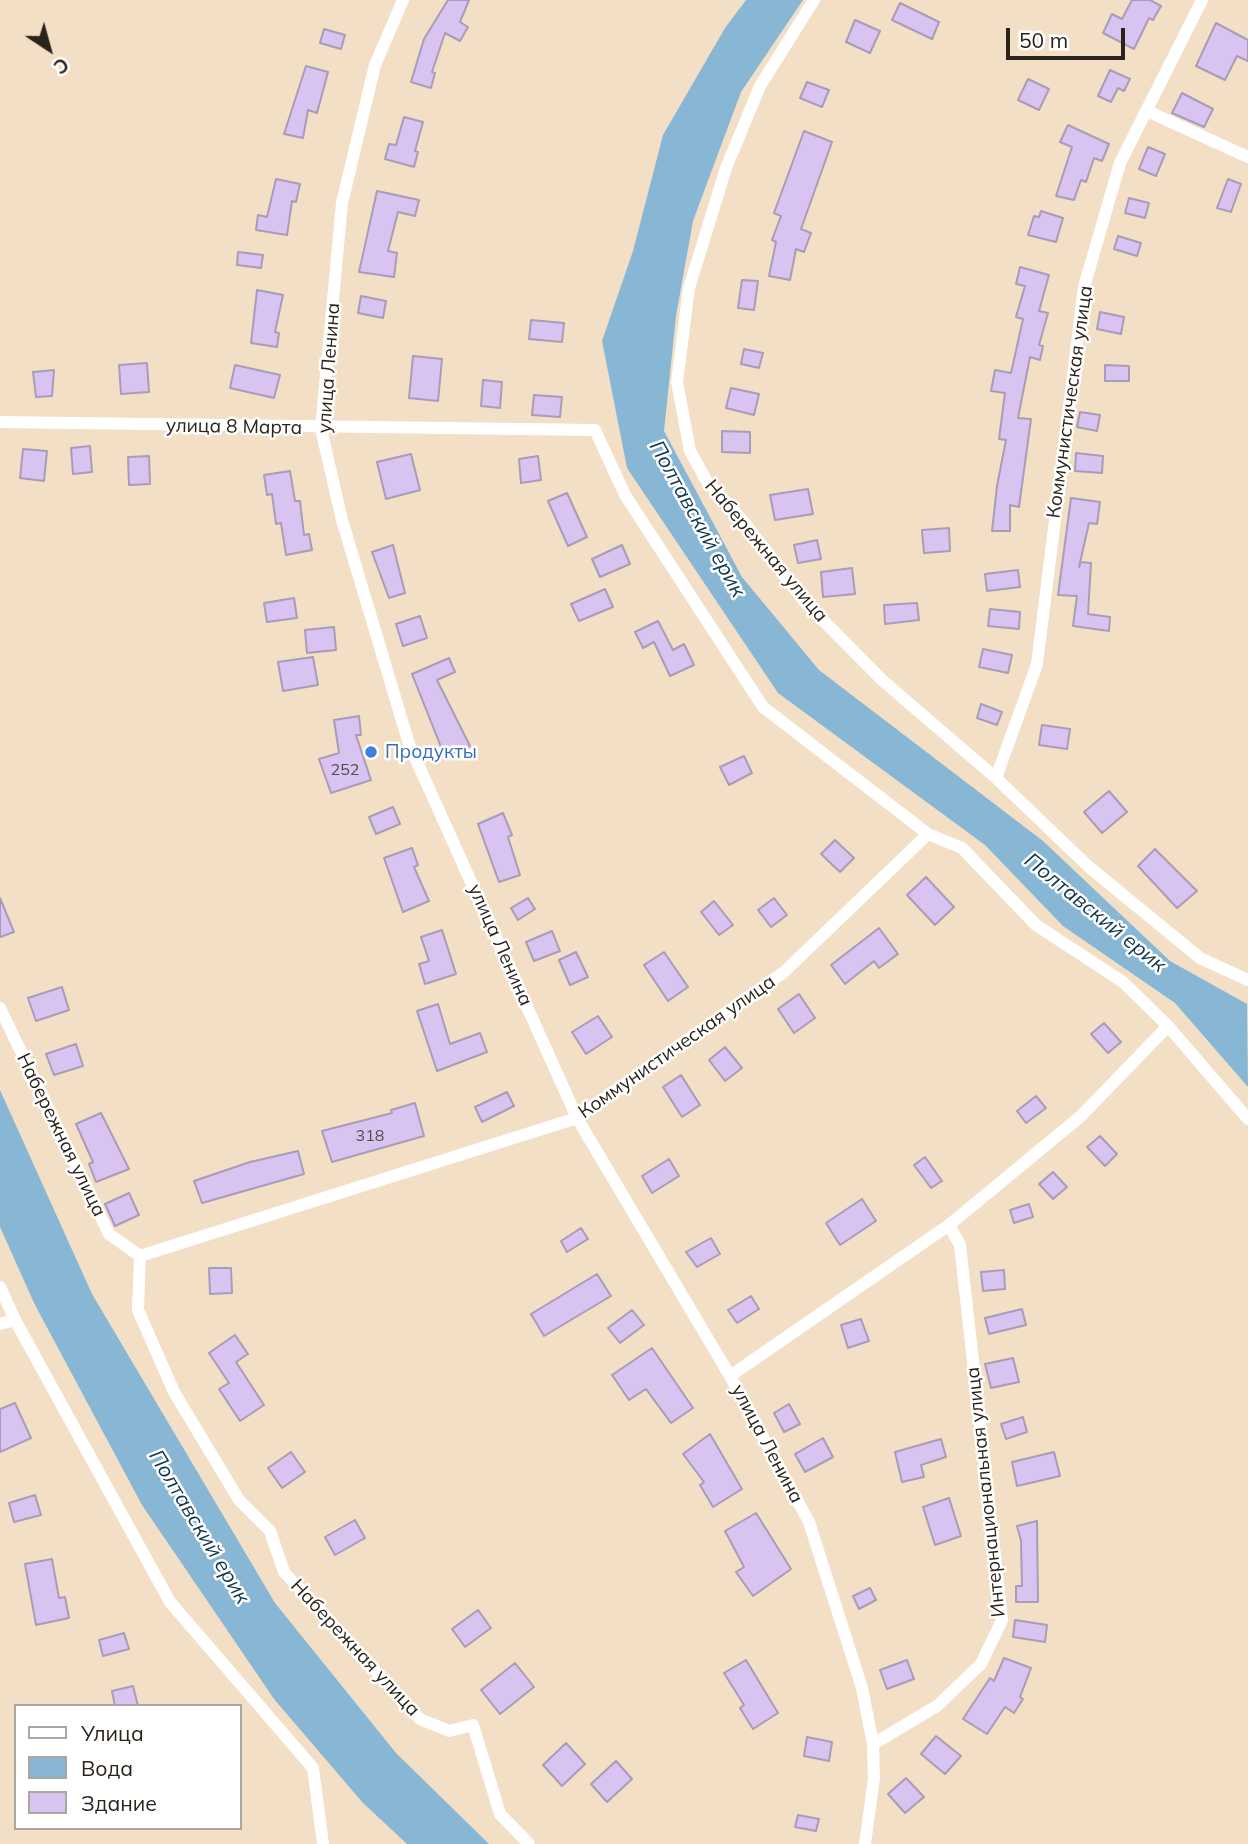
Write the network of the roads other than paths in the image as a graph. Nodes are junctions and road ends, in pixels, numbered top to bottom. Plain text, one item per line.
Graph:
1 (403, 0) edge
2 (814, 0) edge
3 (1202, 0) edge
4 (1147, 111) junction
5 (1248, 157) edge
6 (0, 422) edge
7 (321, 429) junction
8 (996, 778) junction
9 (928, 834) junction
10 (1248, 980) edge
11 (0, 1008) edge
12 (1168, 1026) junction
13 (577, 1118) junction
14 (1248, 1119) edge
15 (949, 1225) junction
16 (140, 1256) junction
17 (0, 1287) edge
18 (15, 1320) junction
19 (0, 1324) edge
20 (730, 1376) junction
21 (873, 1744) junction
22 (323, 1844) edge
23 (529, 1844) edge
24 (865, 1844) edge

1 - 7 street, улица Ленина
2 - 8 street, Набережная улица
3 - 4 street, Коммунистическая улица
4 - 5 street
4 - 8 street, Коммунистическая улица
6 - 7 street, улица 8 Марта
7 - 9 street, улица 8 Марта
7 - 13 street, улица Ленина
8 - 10 street, Набережная улица
9 - 12 street
9 - 13 street, Коммунистическая улица
11 - 16 street, Набережная улица
12 - 14 street
12 - 15 street
13 - 16 street, Коммунистическая улица
13 - 20 street, улица Ленина
15 - 20 street
15 - 21 street, Интернациональная улица
16 - 23 street, Набережная улица
17 - 18 street
18 - 19 street
18 - 22 street
20 - 21 street, улица Ленина
21 - 24 street, улица Ленина

